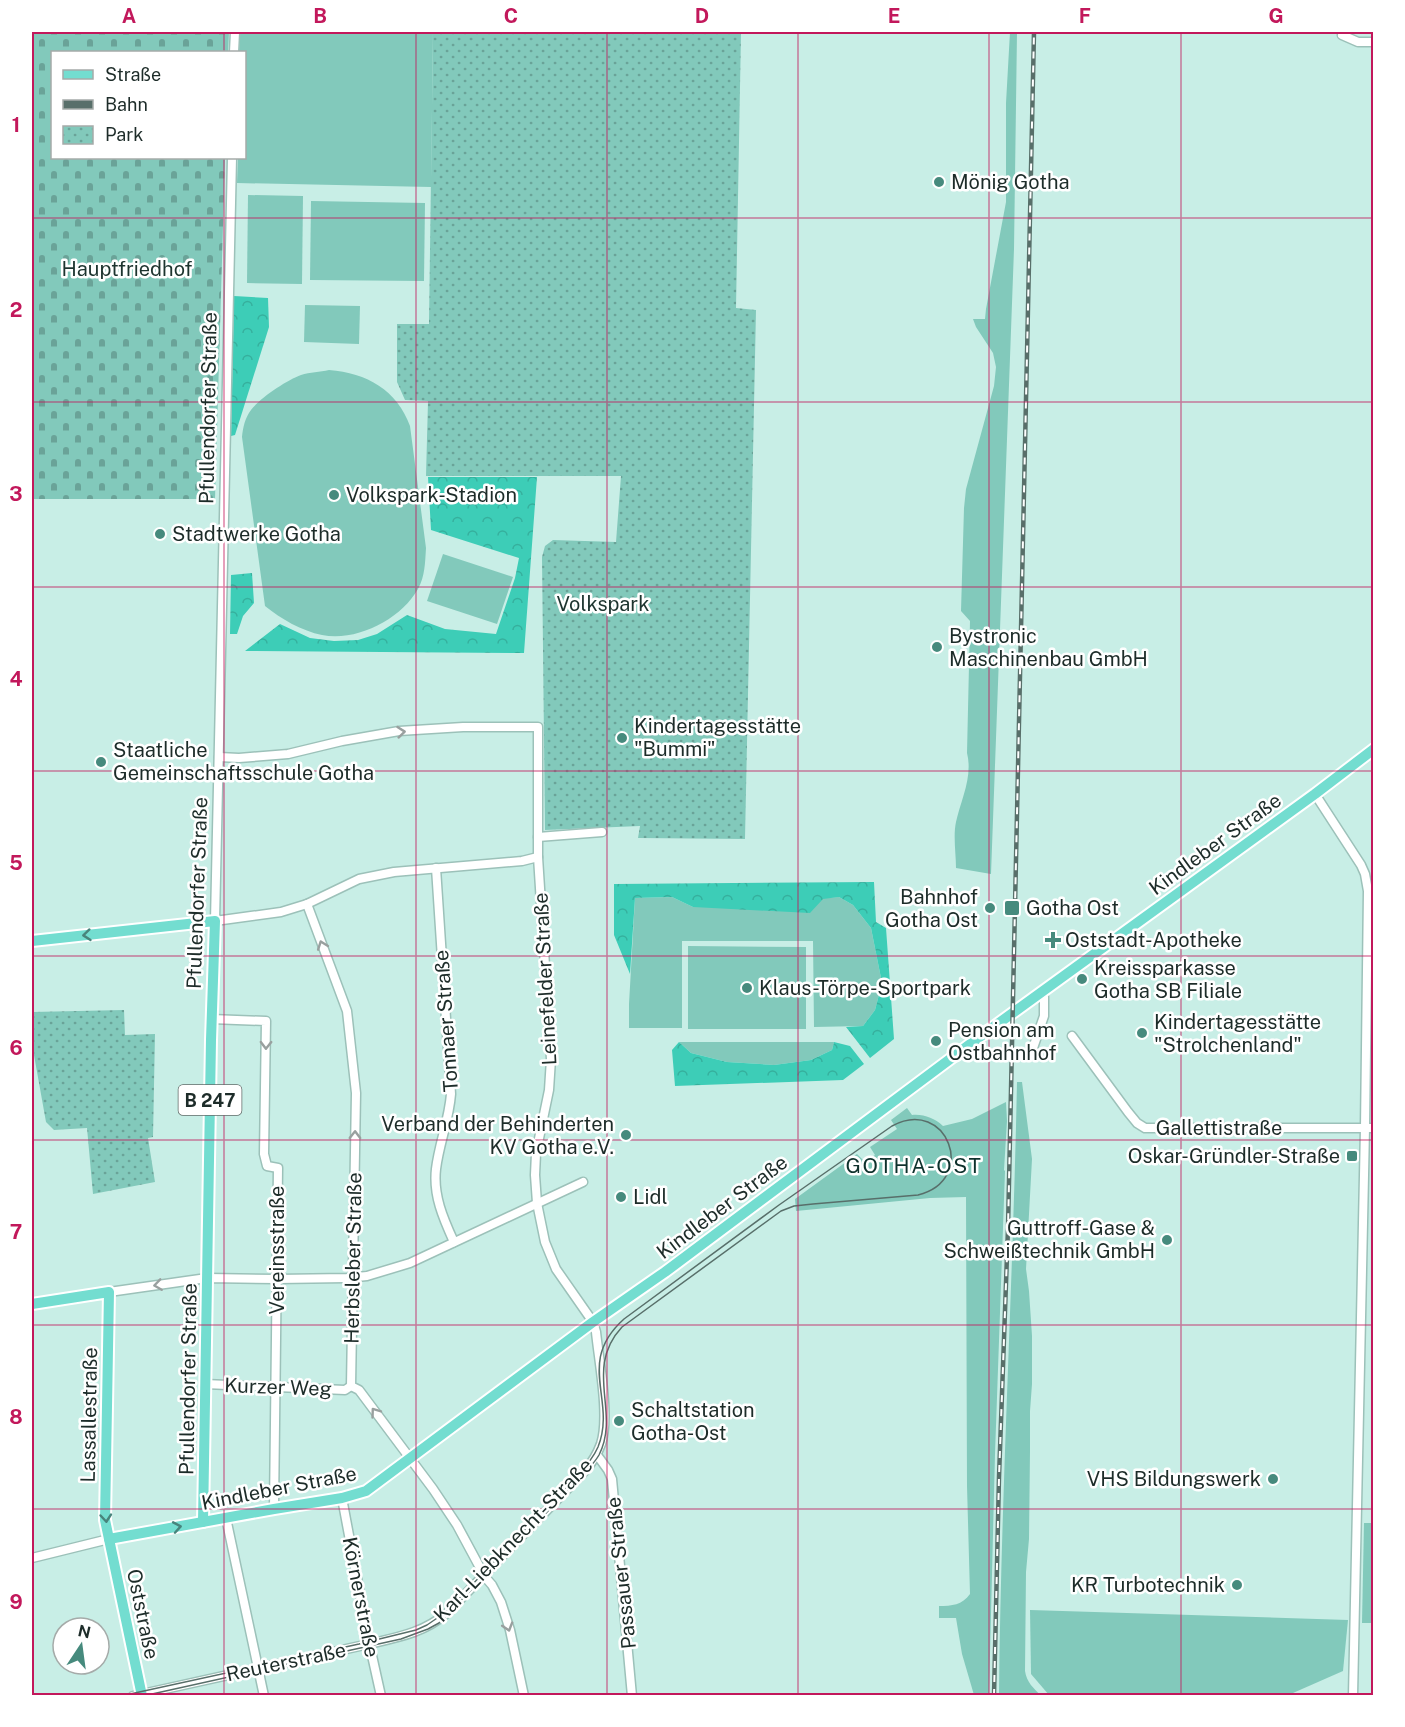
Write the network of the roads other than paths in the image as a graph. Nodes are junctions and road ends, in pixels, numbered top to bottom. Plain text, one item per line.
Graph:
1 (235, 32) edge
2 (1342, 35) dead end
3 (1374, 42) edge
4 (234, 51) edge
5 (232, 159) edge
6 (1374, 749) edge
7 (219, 757) junction
8 (1315, 794) junction
9 (602, 832) dead end
10 (538, 837) junction
11 (538, 857) junction
12 (436, 868) junction
13 (1370, 884) edge
14 (307, 904) junction
15 (215, 921) junction
16 (32, 941) edge
17 (1044, 997) dead end
18 (211, 1019) junction
19 (1072, 1036) dead end
20 (1032, 1051) dead end
21 (1369, 1128) edge
22 (583, 1182) dead end
23 (537, 1203) junction
24 (454, 1242) junction
25 (207, 1278) junction
26 (353, 1278) junction
27 (277, 1279) junction
28 (109, 1292) junction
29 (32, 1304) edge
30 (593, 1322) junction
31 (205, 1384) junction
32 (351, 1386) junction
33 (276, 1388) junction
34 (597, 1455) junction
35 (409, 1459) junction
36 (342, 1498) junction
37 (274, 1509) junction
38 (226, 1518) junction
39 (203, 1522) junction
40 (109, 1539) junction
41 (32, 1558) edge
42 (484, 1575) junction
43 (369, 1644) junction
44 (258, 1668) junction
45 (139, 1695) edge
46 (264, 1695) edge
47 (381, 1695) edge
48 (524, 1695) edge
49 (632, 1695) edge
50 (1353, 1695) edge

1 - 4 street
2 - 3 street
5 - 7 street, Pfullendorfer Straße
6 - 8 main road, Kindleber Straße
7 -> 10 street, Leinefelder Straße
7 - 15 street, Pfullendorfer Straße
8 - 13 street
8 - 30 main road, Kindleber Straße
9 - 10 street
10 - 11 street, Leinefelder Straße
11 - 12 street
11 - 23 street, Leinefelder Straße
12 - 14 street
12 - 24 street, Tonnaer Straße
13 - 21 street
14 - 15 street
26 -> 14 street, Herbsleber Straße
15 -> 16 main road
15 - 18 main road, Pfullendorfer Straße / B 247
17 - 20 street
18 - 25 main road, Pfullendorfer Straße / B 247
18 -> 27 street, Vereinsstraße
19 - 21 street, Gallettistraße
21 - 50 street
22 - 23 street
23 - 24 street
23 - 30 street, Leinefelder Straße
24 - 26 street
25 - 27 street
25 -> 28 street
25 - 31 main road, Pfullendorfer Straße / B 247
26 - 27 street
26 - 32 street, Herbsleber Straße
27 - 33 street, Vereinsstraße
28 - 29 main road
28 -> 40 main road, Lassallestraße
30 - 34 street, Karl-Liebknecht-Straße
30 - 35 main road, Kindleber Straße
31 - 33 street, Kurzer Weg
31 - 39 main road, Pfullendorfer Straße / B 247
32 - 33 street, Kurzer Weg
35 -> 32 street
33 - 37 street, Vereinsstraße
34 - 42 street, Karl-Liebknecht-Straße
34 - 49 street, Passauer Straße
35 - 36 main road, Kindleber Straße
35 - 42 street
36 - 37 main road, Kindleber Straße
36 - 43 street, Körnerstraße
37 - 38 main road, Kindleber Straße
38 - 39 main road, Kindleber Straße
38 - 44 street
40 -> 39 main road, Kindleber Straße
40 - 41 street, Kindleber Straße
40 - 45 main road, Oststraße
42 - 43 street, Karl-Liebknecht-Straße
42 -> 48 street
43 - 44 street, Reuterstraße
43 - 47 street, Körnerstraße
44 - 45 street, Reuterstraße
44 - 46 street

